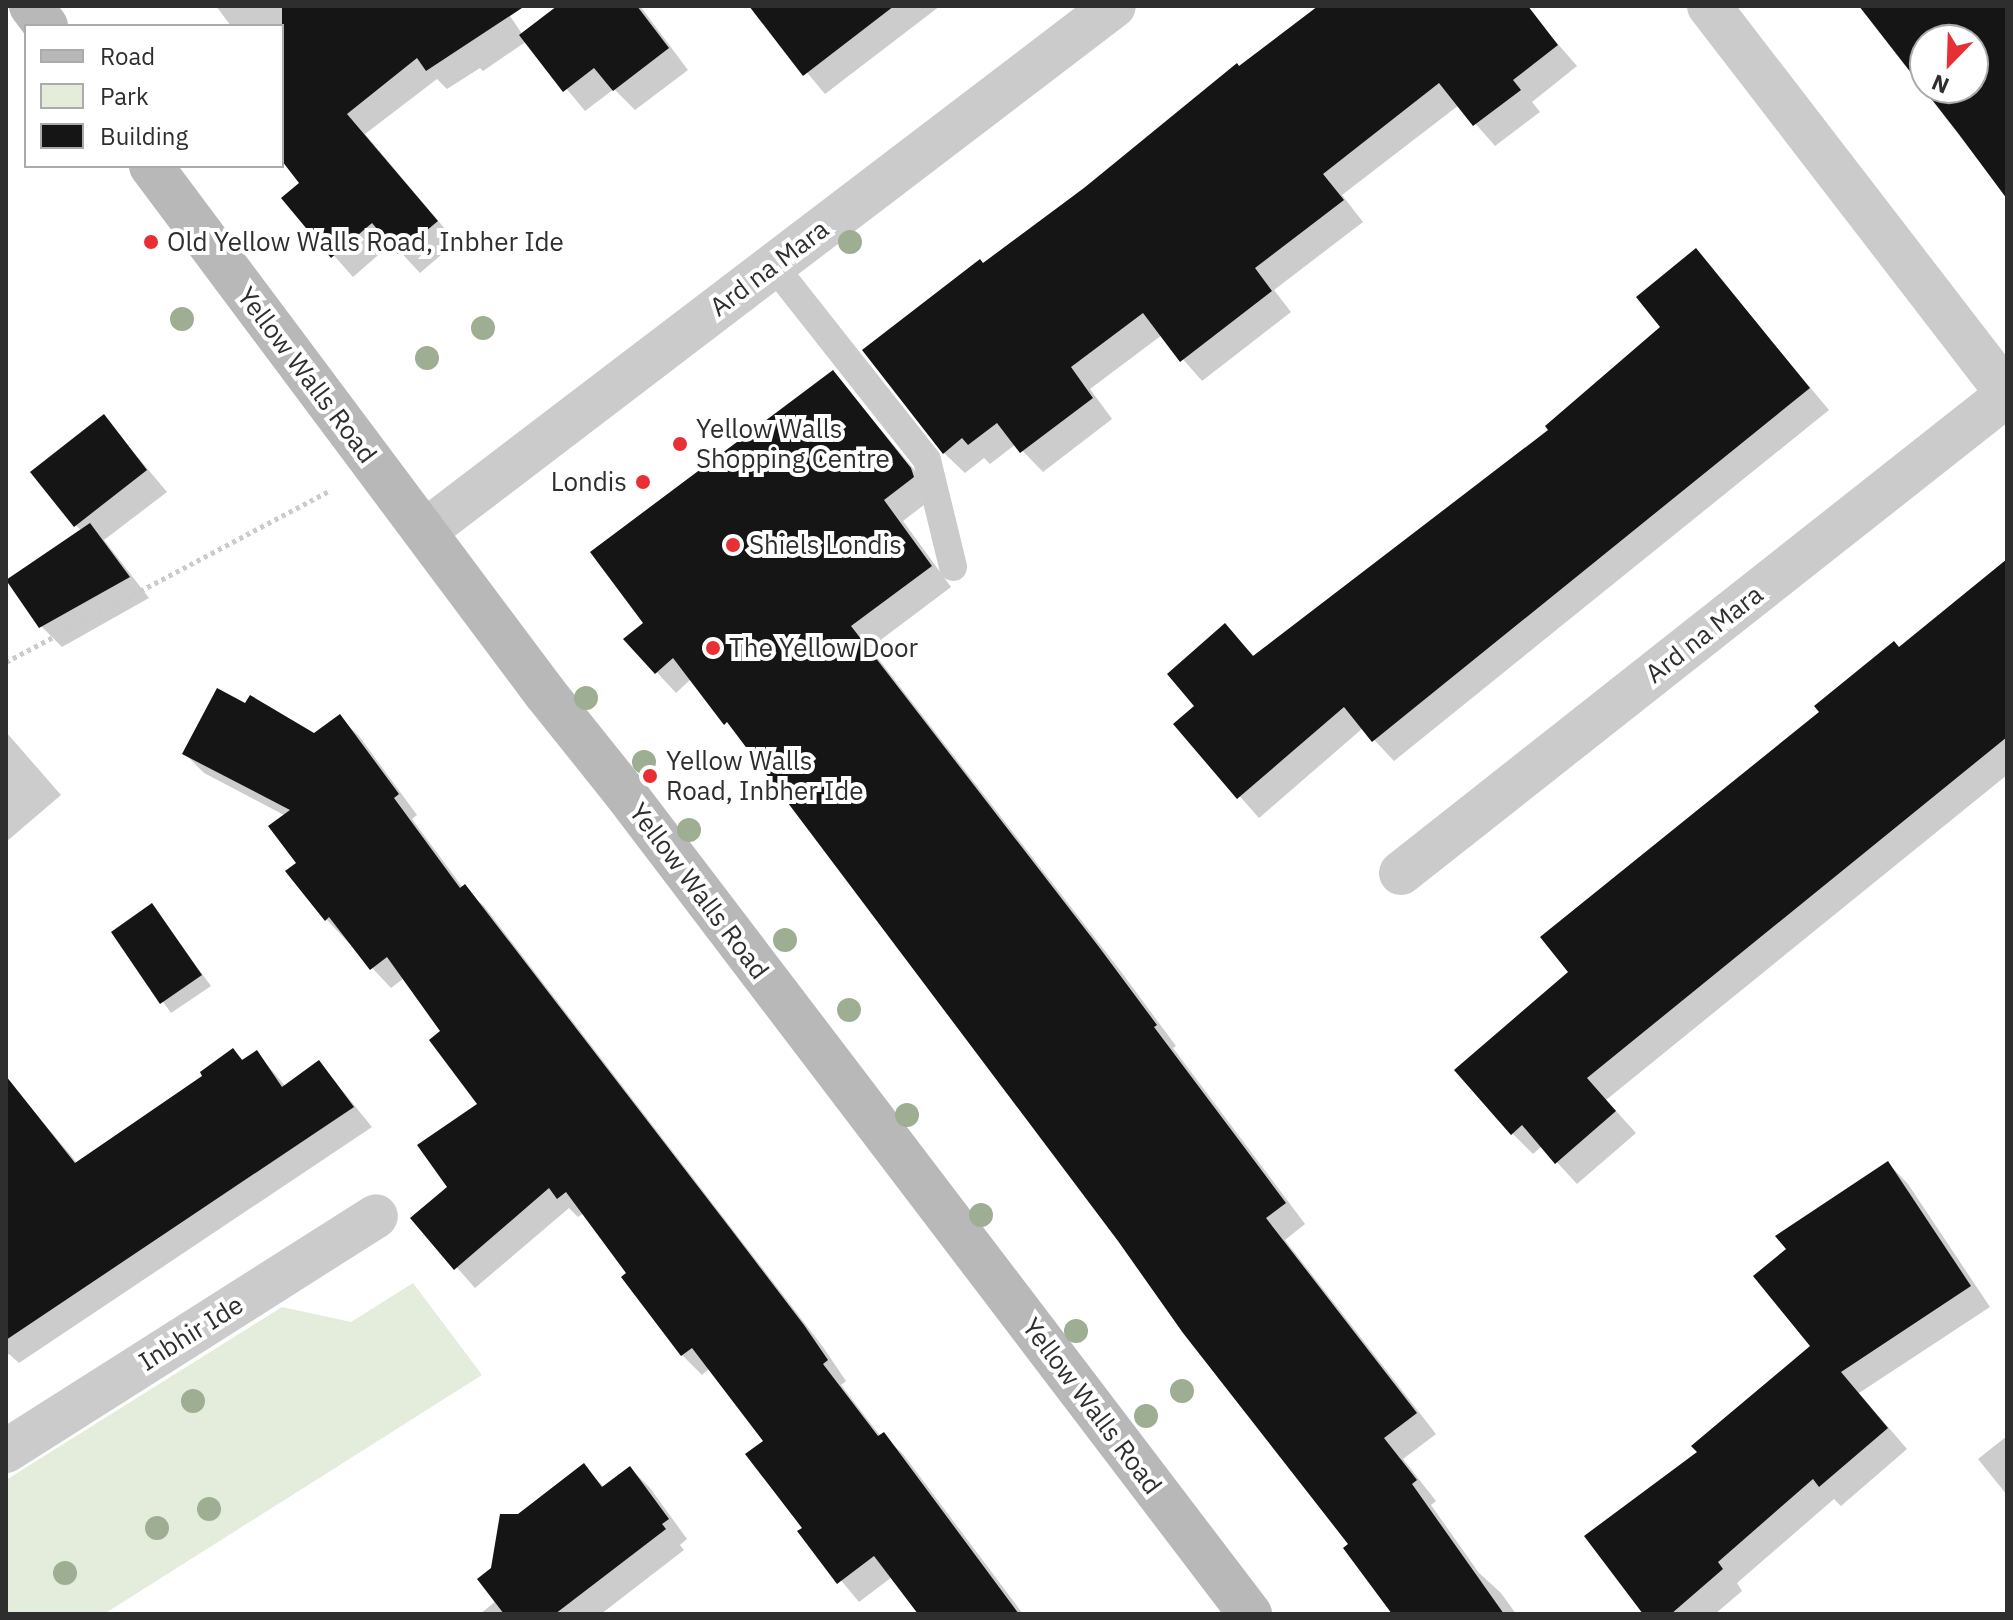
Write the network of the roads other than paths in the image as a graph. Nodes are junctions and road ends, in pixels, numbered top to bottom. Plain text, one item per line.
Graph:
1 (31, 6) edge
2 (1114, 6) edge
3 (1709, 6) edge
4 (44, 24) edge
5 (152, 168) edge
6 (773, 265) junction
7 (2007, 394) edge
8 (425, 531) junction
9 (953, 567) dead end
10 (1401, 873) dead end
11 (376, 1216) dead end
12 (6, 1451) edge
13 (1250, 1614) edge

1 - 4 street
2 - 6 street, Ard na Mara
3 - 7 street, Ard na Mara
5 - 8 street, Yellow Walls Road
6 - 8 street, Ard na Mara
6 - 9 lane
7 - 10 street, Ard na Mara
8 - 13 street, Yellow Walls Road
11 - 12 street, Inbhir Ide

